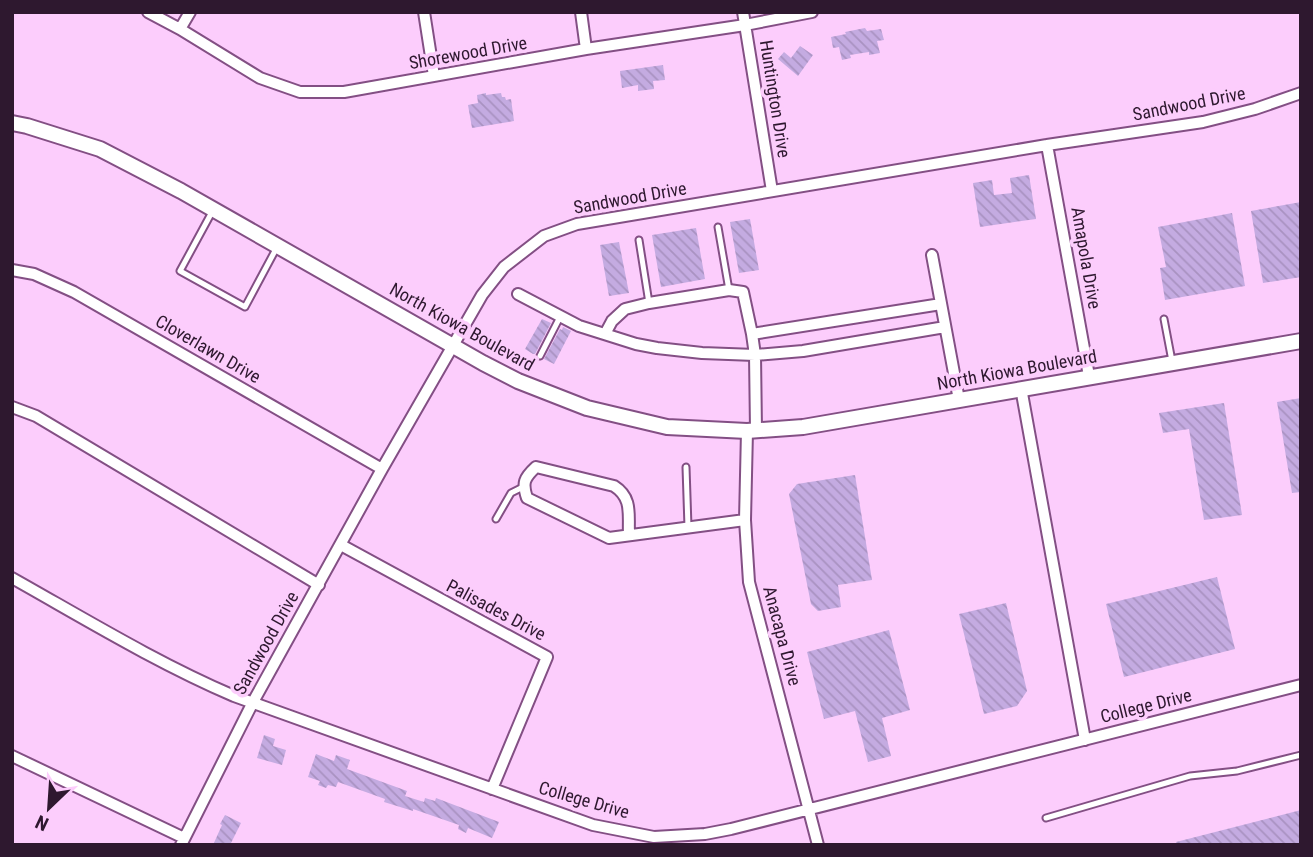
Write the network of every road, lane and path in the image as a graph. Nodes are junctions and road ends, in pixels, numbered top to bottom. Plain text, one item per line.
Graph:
1 (148, 12) edge
2 (190, 12) edge
3 (424, 12) edge
4 (581, 12) edge
5 (743, 12) edge
6 (812, 12) edge
7 (745, 25) junction
8 (180, 29) junction
9 (586, 49) junction
10 (434, 76) junction
11 (1301, 93) edge
12 (12, 122) edge
13 (1048, 145) junction
14 (772, 191) junction
15 (214, 209) junction
16 (718, 227) dead end
17 (639, 240) dead end
18 (278, 246) junction
19 (932, 255) dead end
20 (12, 270) edge
21 (729, 290) junction
22 (518, 294) dead end
23 (649, 303) junction
24 (941, 304) junction
25 (560, 317) junction
26 (1164, 319) dead end
27 (945, 327) junction
28 (605, 334) junction
29 (752, 334) junction
30 (1301, 341) edge
31 (453, 346) junction
32 (755, 355) junction
33 (540, 356) dead end
34 (1172, 362) junction
35 (1089, 376) junction
36 (1021, 388) junction
37 (958, 400) junction
38 (12, 407) edge
39 (752, 431) junction
40 (686, 467) dead end
41 (382, 469) junction
42 (523, 487) junction
43 (496, 519) dead end
44 (745, 520) junction
45 (688, 527) junction
46 (629, 535) junction
47 (341, 545) junction
48 (12, 578) edge
49 (319, 585) junction
50 (1301, 685) edge
51 (253, 702) junction
52 (1085, 740) junction
53 (1301, 755) edge
54 (12, 756) edge
55 (492, 789) junction
56 (810, 809) junction
57 (1046, 818) dead end
58 (705, 839) edge
59 (182, 841) edge
60 (818, 845) edge

1 - 8 street, Shorewood Drive
2 - 8 street
3 - 10 street
4 - 9 street
5 - 7 street, Huntington Drive
6 - 7 street, Shorewood Drive
7 - 9 street, Shorewood Drive
7 - 14 street, Huntington Drive
8 - 10 street, Shorewood Drive
9 - 10 street, Shorewood Drive
11 - 13 street, Sandwood Drive
12 - 15 street, North Kiowa Boulevard
13 - 14 street, Sandwood Drive
13 - 35 street, Amapola Drive
14 - 31 street, Sandwood Drive
15 - 18 street, North Kiowa Boulevard
15 - 18 lane
16 - 21 lane
17 - 23 lane
18 - 31 street, North Kiowa Boulevard
19 - 24 street
20 - 41 street, Cloverlawn Drive
21 - 23 street
21 - 29 street, Anacapa Drive
22 - 25 street
23 - 28 street
24 - 27 street
24 - 29 street
25 - 28 street
25 - 33 lane
26 - 34 lane
27 - 32 street
27 - 37 street
28 - 32 street
29 - 32 street, Anacapa Drive
30 - 34 street, North Kiowa Boulevard
31 - 39 street, North Kiowa Boulevard
31 - 41 street, Sandwood Drive
32 - 39 street, Anacapa Drive
34 - 35 street, North Kiowa Boulevard
35 - 36 street, North Kiowa Boulevard
36 - 37 street, North Kiowa Boulevard
36 - 52 street
37 - 39 street, North Kiowa Boulevard
38 - 49 street
39 - 44 street, Anacapa Drive
40 - 45 lane
41 - 47 street, Sandwood Drive
42 - 43 lane
42 - 46 street
42 - 46 street
44 - 45 street
44 - 56 street, Anacapa Drive
45 - 46 street
47 - 49 street, Sandwood Drive
47 - 55 street, Palisades Drive
48 - 51 street, College Drive
49 - 51 street, Sandwood Drive
50 - 52 street, College Drive
51 - 55 street, College Drive
51 - 59 street, Sandwood Drive
52 - 56 street, College Drive
53 - 57 lane
54 - 59 street
55 - 58 street, College Drive
56 - 58 street, College Drive
56 - 60 street, Anacapa Drive

